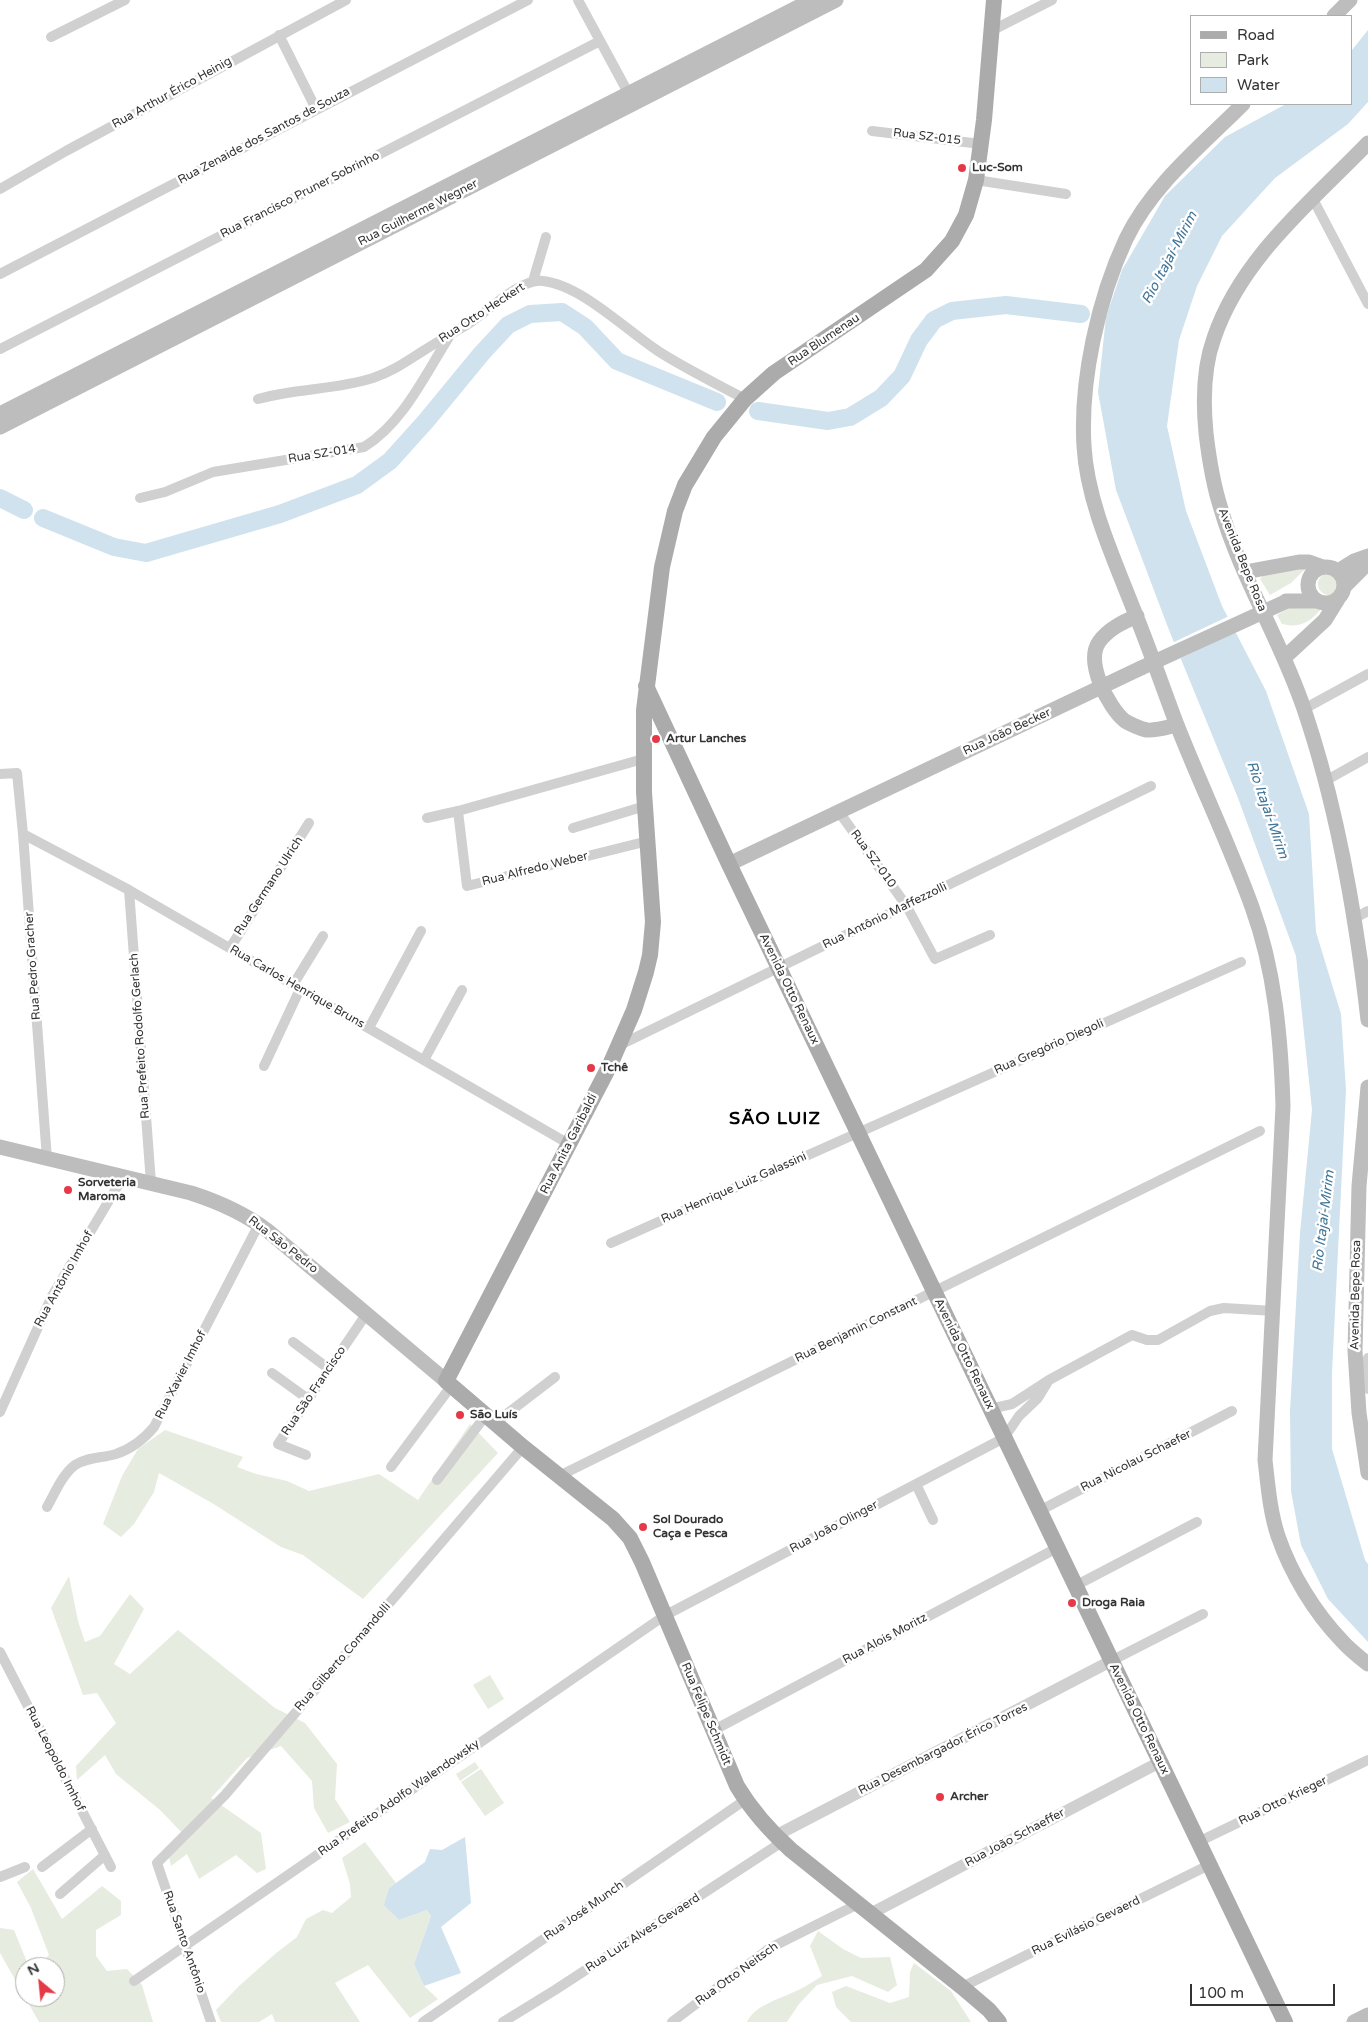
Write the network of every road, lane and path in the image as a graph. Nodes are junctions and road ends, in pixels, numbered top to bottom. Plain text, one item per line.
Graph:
1 (124, 0) edge
2 (346, 0) edge
3 (528, 0) edge
4 (578, 0) edge
5 (812, 0) edge
6 (836, 0) edge
7 (994, 0) edge
8 (1052, 0) edge
9 (1350, 0) edge
10 (1335, 15) edge
11 (991, 31) junction
12 (279, 35) junction
13 (51, 37) dead end
14 (600, 41) junction
15 (631, 98) junction
16 (1242, 105) edge
17 (316, 109) junction
18 (872, 131) dead end
19 (1368, 143) edge
20 (981, 144) junction
21 (976, 180) junction
22 (0, 189) edge
23 (1066, 194) dead end
24 (1313, 199) junction
25 (546, 237) dead end
26 (0, 274) edge
27 (533, 281) junction
28 (1368, 304) edge
29 (451, 334) junction
30 (0, 349) edge
31 (70, 385) junction
32 (258, 398) dead end
33 (744, 399) junction
34 (0, 414) edge
35 (0, 427) edge
36 (140, 498) dead end
37 (1368, 556) edge
38 (1368, 563) edge
39 (1323, 567) junction
40 (1338, 570) junction
41 (1245, 572) junction
42 (1308, 583) junction
43 (1342, 592) junction
44 (1317, 601) junction
45 (1285, 602) junction
46 (1137, 616) junction
47 (1284, 658) junction
48 (1368, 674) edge
49 (646, 685) junction
50 (1102, 686) junction
51 (1304, 709) junction
52 (665, 725) junction
53 (1177, 725) junction
54 (643, 735) junction
55 (1368, 757) edge
56 (643, 759) junction
57 (0, 774) edge
58 (1325, 781) junction
59 (1151, 786) dead end
60 (644, 806) junction
61 (458, 811) junction
62 (839, 812) junction
63 (427, 818) dead end
64 (309, 823) dead end
65 (573, 828) dead end
66 (24, 834) junction
67 (648, 841) junction
68 (729, 864) junction
69 (129, 890) junction
70 (906, 905) junction
71 (1362, 915) edge
72 (421, 931) dead end
73 (990, 935) dead end
74 (323, 936) dead end
75 (230, 948) junction
76 (1241, 962) dead end
77 (779, 968) junction
78 (297, 987) junction
79 (462, 990) dead end
80 (1368, 1020) edge
81 (369, 1028) junction
82 (620, 1045) junction
83 (424, 1060) junction
84 (264, 1066) dead end
85 (1368, 1087) edge
86 (1260, 1131) dead end
87 (858, 1133) junction
88 (569, 1144) junction
89 (0, 1147) edge
90 (47, 1159) junction
91 (123, 1177) junction
92 (152, 1183) junction
93 (259, 1224) junction
94 (610, 1243) dead end
95 (934, 1292) junction
96 (1274, 1311) junction
97 (367, 1314) junction
98 (293, 1342) dead end
99 (1368, 1358) edge
100 (329, 1369) junction
101 (272, 1373) dead end
102 (555, 1377) dead end
103 (1049, 1380) junction
104 (449, 1383) junction
105 (1368, 1389) edge
106 (308, 1400) junction
107 (990, 1408) junction
108 (1232, 1411) dead end
109 (0, 1412) edge
110 (491, 1419) junction
111 (1004, 1438) junction
112 (524, 1447) junction
113 (306, 1455) dead end
114 (391, 1467) dead end
115 (1368, 1472) edge
116 (559, 1476) junction
117 (437, 1480) dead end
118 (916, 1484) junction
119 (47, 1507) dead end
120 (1039, 1511) junction
121 (933, 1520) dead end
122 (1197, 1522) dead end
123 (1057, 1548) junction
124 (1075, 1586) junction
125 (1203, 1614) dead end
126 (664, 1616) junction
127 (0, 1652) edge
128 (1112, 1661) junction
129 (1368, 1664) edge
130 (714, 1730) junction
131 (1368, 1760) edge
132 (1160, 1762) junction
133 (745, 1800) junction
134 (92, 1829) junction
135 (779, 1839) junction
136 (1198, 1842) junction
137 (105, 1855) junction
138 (158, 1863) joint
139 (1209, 1865) junction
140 (111, 1866) dead end
141 (24, 1867) dead end
142 (42, 1867) dead end
143 (0, 1877) edge
144 (60, 1894) dead end
145 (864, 1909) junction
146 (184, 1946) junction
147 (134, 1981) dead end
148 (962, 1987) junction
149 (1368, 2016) edge
150 (211, 2022) edge
151 (424, 2022) edge
152 (503, 2022) edge
153 (672, 2022) edge
154 (1000, 2022) edge
155 (1285, 2022) edge
156 (1354, 2022) edge

1 - 13 street
2 - 12 street, Rua Arthur Érico Heinig
3 - 17 street, Rua Zenaide dos Santos de Souza
4 - 14 street
5 - 15 main road, Rua Guilherme Wegner
6 - 15 main road, Rua Guilherme Wegner
7 - 11 main road, Rua Blumenau
8 - 11 street
9 - 10 main road
11 - 20 main road, Rua Blumenau
12 - 17 street
12 - 22 street, Rua Arthur Érico Heinig
14 - 15 street
14 - 30 street, Rua Francisco Pruner Sobrinho
15 - 31 main road, Rua Guilherme Wegner
16 - 46 main road
17 - 26 street, Rua Zenaide dos Santos de Souza
18 - 20 street, Rua SZ-015
19 - 24 main road, Avenida Bepe Rosa
20 - 21 main road, Rua Blumenau
21 - 23 street
21 - 33 main road, Rua Blumenau
24 - 28 street
24 - 41 main road, Avenida Bepe Rosa
25 - 27 street
27 - 29 street, Rua Otto Heckert
27 - 33 street, Rua Otto Heckert
29 - 32 street, Rua Otto Heckert
29 - 36 street, Rua SZ-014
31 - 34 main road, Rua Guilherme Wegner
31 - 35 main road, Rua Guilherme Wegner
33 - 49 main road, Rua Blumenau
37 - 40 main road
38 - 43 main road
39 - 40 main road
39 - 41 main road
39 - 42 main road
40 - 43 main road
41 - 47 main road, Avenida Bepe Rosa
42 - 44 main road
42 - 45 main road, Rua João Becker
43 - 44 main road
43 - 47 main road
44 - 45 main road, Rua João Becker
45 - 50 main road, Rua João Becker, bridge
46 - 50 main road
46 - 53 main road
47 - 51 main road, Avenida Bepe Rosa
48 - 51 street
49 - 52 main road, Avenida Otto Renaux
49 - 54 main road, Rua Anita Garibaldi
50 - 53 main road
50 - 62 main road, Rua João Becker
51 - 58 main road, Avenida Bepe Rosa
52 - 54 main road
52 - 68 main road, Avenida Otto Renaux
53 - 96 main road
54 - 56 main road, Rua Anita Garibaldi
55 - 58 street
56 - 60 main road, Rua Anita Garibaldi
56 - 61 street
57 - 66 street, Rua Pedro Gracher
58 - 71 main road, Avenida Bepe Rosa
59 - 70 street, Rua Antônio Maffezzolli
60 - 65 street
60 - 67 main road, Rua Anita Garibaldi
61 - 63 street
61 - 67 street, Rua Alfredo Weber
62 - 68 main road, Rua João Becker
62 - 70 street, Rua SZ-010
64 - 75 street, Rua Germano Ulrich
66 - 69 street, Rua Carlos Henrique Bruns
66 - 90 street, Rua Pedro Gracher
67 - 82 main road, Rua Anita Garibaldi
68 - 77 main road, Avenida Otto Renaux
69 - 75 street, Rua Carlos Henrique Bruns
69 - 92 street, Rua Prefeito Rodolfo Gerlach
70 - 73 street, Rua SZ-010
70 - 77 street, Rua Antônio Maffezzolli
71 - 80 main road, Avenida Bepe Rosa
72 - 81 street
74 - 78 street
75 - 78 street, Rua Carlos Henrique Bruns
76 - 87 street, Rua Gregório Diegoli
77 - 82 street, Rua Antônio Maffezzolli
77 - 87 main road, Avenida Otto Renaux
78 - 81 street, Rua Carlos Henrique Bruns
78 - 84 street
79 - 83 street
81 - 83 street, Rua Carlos Henrique Bruns
82 - 88 main road, Rua Anita Garibaldi
83 - 88 street, Rua Carlos Henrique Bruns
85 - 115 main road, Avenida Bepe Rosa
86 - 95 street, Rua Benjamin Constant
87 - 94 street, Rua Henrique Luiz Galassini
87 - 95 main road, Avenida Otto Renaux
88 - 104 main road, Rua Anita Garibaldi
89 - 90 main road, Rua São Pedro
90 - 91 main road, Rua São Pedro
91 - 92 main road, Rua São Pedro
91 - 109 street, Rua Antônio Imhof
92 - 93 main road, Rua São Pedro
93 - 97 main road, Rua São Pedro
93 - 119 street, Rua Xavier Imhof
95 - 107 main road, Avenida Otto Renaux
95 - 116 street, Rua Benjamin Constant
96 - 103 street
96 - 129 main road
97 - 100 street, Rua São Francisco
97 - 104 main road, Rua São Pedro
98 - 100 street
99 - 105 street
100 - 106 street, Rua São Francisco
101 - 106 street
102 - 110 street
103 - 107 street
103 - 111 street
104 - 110 main road, Rua Felipe Schmidt
104 - 114 street
106 - 113 street, Rua São Francisco
107 - 111 main road, Avenida Otto Renaux
108 - 120 street, Rua Nicolau Schaefer
110 - 112 main road, Rua Felipe Schmidt
110 - 117 street
111 - 118 street, Rua João Olinger
111 - 120 main road, Avenida Otto Renaux
112 - 116 main road, Rua Felipe Schmidt
112 - 138 street, Rua Gilberto Comandolli
116 - 126 main road, Rua Felipe Schmidt
118 - 121 street
118 - 126 street, Rua João Olinger
120 - 123 main road, Avenida Otto Renaux
122 - 124 street
123 - 124 main road, Avenida Otto Renaux
123 - 130 street, Rua Alois Moritz
124 - 128 main road, Avenida Otto Renaux
125 - 128 street
126 - 130 main road, Rua Felipe Schmidt
126 - 146 street, Rua Prefeito Adolfo Walendowsky
127 - 134 street, Rua Leopoldo Imhof
128 - 132 main road, Avenida Otto Renaux
128 - 135 street, Rua Desembargador Érico Torres
130 - 133 main road, Rua Felipe Schmidt
131 - 136 street, Rua Otto Krieger
132 - 136 main road, Avenida Otto Renaux
132 - 145 street, Rua João Schaeffer
133 - 135 main road, Rua Felipe Schmidt
133 - 151 street, Rua José Munch
134 - 137 street, Rua Leopoldo Imhof
134 - 142 street
135 - 145 main road, Rua Felipe Schmidt
135 - 152 street, Rua Luiz Alves Gevaerd
136 - 139 main road, Avenida Otto Renaux
137 - 140 street, Rua Leopoldo Imhof
137 - 144 street
138 - 146 street, Rua Santo Antônio
139 - 148 street, Rua Evilásio Gevaerd
139 - 155 main road, Avenida Otto Renaux
141 - 143 street
145 - 148 main road, Rua Felipe Schmidt
145 - 153 street, Rua Otto Neitsch
146 - 147 street, Rua Prefeito Adolfo Walendowsky
146 - 150 street, Rua Santo Antônio
148 - 154 main road, Rua Felipe Schmidt
149 - 156 main road

